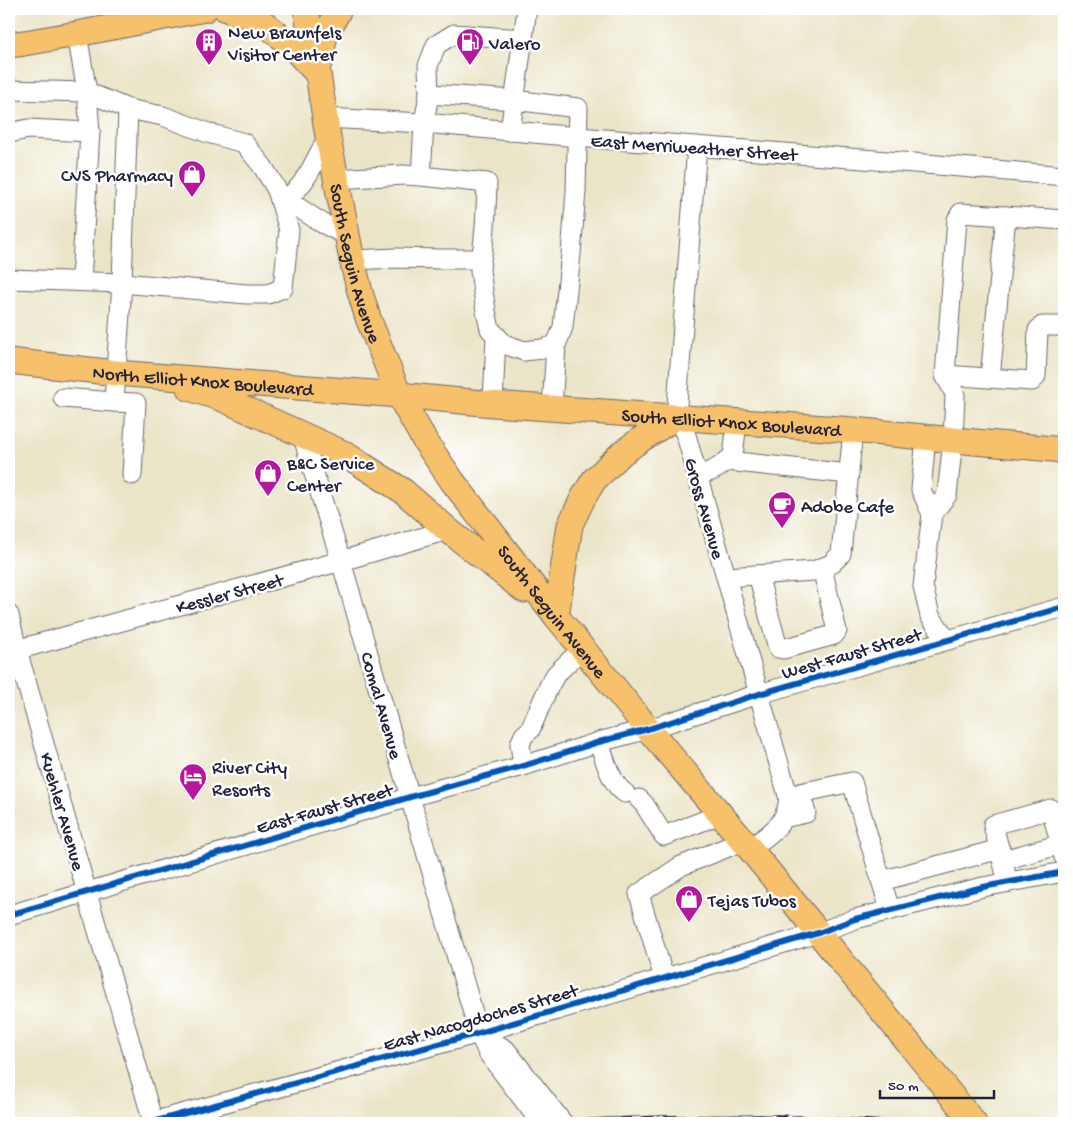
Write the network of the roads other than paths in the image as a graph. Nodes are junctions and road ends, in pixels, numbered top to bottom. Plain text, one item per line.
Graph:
1 (205, 9) edge
2 (226, 9) edge
3 (306, 9) edge
4 (339, 9) edge
5 (527, 9) edge
6 (176, 12) edge
7 (77, 34) junction
8 (522, 39) junction
9 (9, 45) edge
10 (318, 74) junction
11 (9, 90) edge
12 (87, 92) junction
13 (429, 94) junction
14 (514, 100) junction
15 (128, 110) junction
16 (424, 123) junction
17 (326, 127) junction
18 (510, 131) junction
19 (90, 132) junction
20 (9, 133) edge
21 (578, 137) junction
22 (697, 146) junction
23 (421, 176) junction
24 (1064, 176) edge
25 (336, 179) junction
26 (282, 204) junction
27 (1006, 216) junction
28 (1064, 220) edge
29 (348, 236) junction
30 (481, 259) junction
31 (352, 260) junction
32 (9, 279) edge
33 (81, 281) junction
34 (122, 283) junction
35 (1064, 326) edge
36 (496, 336) junction
37 (556, 345) junction
38 (9, 361) edge
39 (116, 373) junction
40 (151, 375) junction
41 (945, 375) junction
42 (990, 378) junction
43 (399, 394) junction
44 (63, 398) dead end
45 (114, 402) junction
46 (493, 404) junction
47 (552, 408) junction
48 (676, 418) junction
49 (737, 422) junction
50 (853, 430) junction
51 (302, 434) junction
52 (926, 437) junction
53 (952, 440) junction
54 (1064, 450) edge
55 (726, 461) junction
56 (849, 474) junction
57 (132, 475) dead end
58 (697, 475) junction
59 (932, 514) junction
60 (448, 530) junction
61 (341, 561) junction
62 (822, 568) junction
63 (758, 575) junction
64 (726, 577) junction
65 (1064, 607) edge
66 (9, 615) edge
67 (556, 616) junction
68 (947, 640) junction
69 (582, 649) junction
70 (13, 651) edge
71 (758, 694) junction
72 (648, 729) junction
73 (599, 742) junction
74 (523, 766) junction
75 (410, 797) junction
76 (721, 814) junction
77 (783, 818) junction
78 (747, 845) junction
79 (1063, 851) edge
80 (1002, 854) junction
81 (1064, 872) edge
82 (881, 881) junction
83 (1008, 882) junction
84 (88, 892) junction
85 (890, 910) junction
86 (9, 915) edge
87 (818, 933) junction
88 (664, 978) junction
89 (479, 1033) junction
90 (151, 1123) edge
91 (541, 1123) edge
92 (563, 1123) edge
93 (974, 1123) edge

1 - 6 main road
2 - 10 main road
3 - 10 main road, South Seguin Avenue
4 - 10 main road
5 - 8 street
6 - 7 main road
7 - 9 main road
7 - 12 street
8 - 13 street
8 - 14 street
10 - 17 main road, South Seguin Avenue
11 - 12 street
12 - 15 street
12 - 19 street
13 - 14 street
13 - 16 street
14 - 18 street
14 - 21 street
15 - 26 street
15 - 34 street
16 - 17 street, East Merriweather Street
16 - 18 street, East Merriweather Street
16 - 23 street
17 - 25 main road, South Seguin Avenue
17 - 26 street
18 - 21 street, East Merriweather Street
19 - 20 street
19 - 33 street
21 - 22 street, East Merriweather Street
21 - 37 street
22 - 24 street, East Merriweather Street
22 - 48 street
23 - 25 street
23 - 30 street
25 - 29 main road, South Seguin Avenue
26 - 29 street
26 - 34 street
27 - 28 street
27 - 41 street
27 - 42 street
29 - 31 main road, South Seguin Avenue
30 - 31 street
30 - 36 street
31 - 43 main road, South Seguin Avenue
32 - 33 street
33 - 34 street
34 - 39 street
35 - 42 street
36 - 37 street
36 - 46 street
37 - 47 street
38 - 39 main road, North Elliot Knox Boulevard
39 - 40 main road, North Elliot Knox Boulevard
39 - 45 street
40 - 43 main road, North Elliot Knox Boulevard
40 - 51 main road
41 - 42 street
41 - 53 street
43 - 46 main road, South Elliot Knox Boulevard
43 - 67 main road, South Seguin Avenue
44 - 45 street
45 - 57 street
46 - 47 main road, South Elliot Knox Boulevard
47 - 48 main road, South Elliot Knox Boulevard
48 - 49 main road, South Elliot Knox Boulevard
48 - 58 street, Gross Avenue
48 - 67 main road
49 - 50 main road, South Elliot Knox Boulevard
49 - 55 street
50 - 52 main road, South Elliot Knox Boulevard
50 - 56 street
51 - 60 main road
51 - 61 street, Comal Avenue
52 - 53 main road, South Elliot Knox Boulevard
52 - 59 street
53 - 54 main road, South Elliot Knox Boulevard
53 - 59 street
55 - 56 street
55 - 58 street
56 - 62 street
58 - 64 street, Gross Avenue
59 - 68 street
60 - 61 street, Kessler Street
60 - 67 main road
61 - 70 street, Kessler Street
61 - 75 street, Comal Avenue
62 - 63 street
62 - 63 street
63 - 64 street
64 - 71 street, Gross Avenue
65 - 68 street, West Faust Street
66 - 70 street, Kuehler Avenue
67 - 69 main road, South Seguin Avenue
68 - 71 street, West Faust Street
69 - 72 main road, South Seguin Avenue
69 - 74 street
70 - 84 street, Kuehler Avenue
71 - 72 street, West Faust Street
71 - 77 street, Gross Avenue
72 - 73 street, East Faust Street
72 - 76 main road, South Seguin Avenue
73 - 74 street, East Faust Street
73 - 76 street
74 - 75 street, East Faust Street
75 - 84 street, East Faust Street
75 - 89 street, Comal Avenue
76 - 78 main road, South Seguin Avenue
77 - 78 street
77 - 82 street
78 - 87 main road, South Seguin Avenue
78 - 88 street
79 - 80 street
79 - 80 street
80 - 82 street
80 - 83 street
81 - 83 street, East Nacogdoches Street
82 - 85 street
83 - 85 street, East Nacogdoches Street
84 - 86 street, East Faust Street
84 - 90 street, Kuehler Avenue
85 - 87 street, East Nacogdoches Street
87 - 88 street, East Nacogdoches Street
87 - 93 main road, South Seguin Avenue
88 - 89 street, East Nacogdoches Street
89 - 90 street, East Nacogdoches Street
89 - 91 street, Comal Avenue
89 - 92 street

